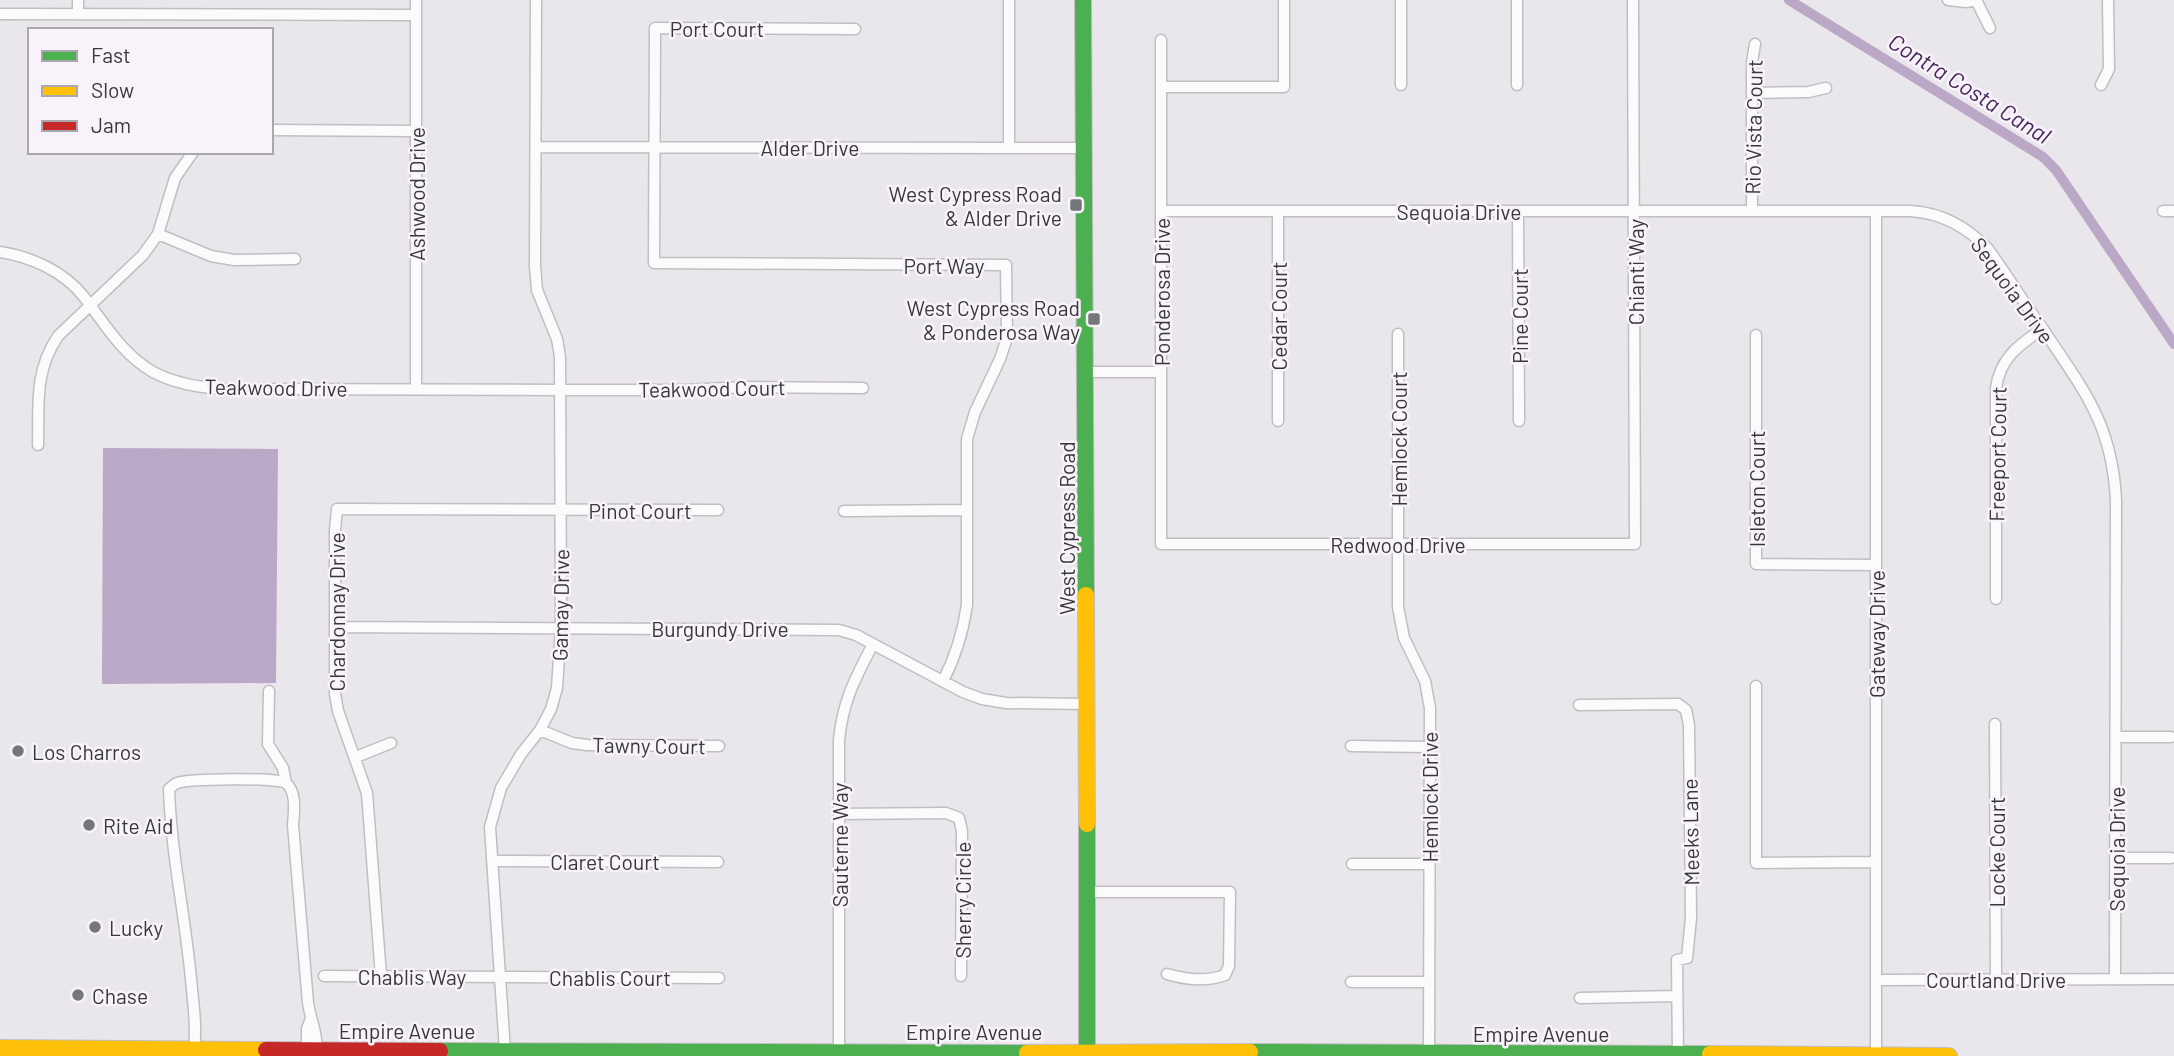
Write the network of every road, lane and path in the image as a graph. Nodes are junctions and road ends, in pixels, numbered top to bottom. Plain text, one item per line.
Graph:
1 (78, 0) edge
2 (416, 0) edge
3 (536, 0) edge
4 (1009, 0) edge
5 (1083, 0) edge
6 (1284, 0) edge
7 (1401, 0) edge
8 (1517, 0) edge
9 (1633, 0) edge
10 (1948, 0) edge
11 (1976, 0) edge
12 (2108, 0) edge
13 (0, 14) edge
14 (78, 14) junction
15 (416, 15) junction
16 (1990, 27) dead end
17 (855, 29) dead end
18 (1161, 40) dead end
19 (1755, 44) dead end
20 (1401, 85) dead end
21 (1517, 85) dead end
22 (2101, 85) dead end
23 (1162, 87) junction
24 (1826, 88) dead end
25 (1752, 93) junction
26 (273, 130) edge
27 (416, 131) junction
28 (654, 146) junction
29 (536, 147) junction
30 (1009, 147) junction
31 (1084, 148) junction
32 (189, 154) edge
33 (1161, 211) junction
34 (1518, 211) junction
35 (1635, 211) junction
36 (1752, 211) junction
37 (1876, 211) junction
38 (1279, 212) junction
39 (158, 234) junction
40 (0, 252) edge
41 (295, 260) dead end
42 (90, 305) junction
43 (2042, 329) junction
44 (1398, 334) dead end
45 (1756, 335) dead end
46 (1086, 372) junction
47 (1161, 372) junction
48 (416, 388) junction
49 (863, 388) dead end
50 (561, 390) junction
51 (1278, 421) dead end
52 (1519, 421) dead end
53 (38, 445) dead end
54 (561, 510) junction
55 (718, 510) dead end
56 (966, 510) junction
57 (844, 511) dead end
58 (1161, 544) joint
59 (1635, 544) joint
60 (1398, 545) junction
61 (1876, 565) junction
62 (1996, 599) dead end
63 (336, 627) junction
64 (561, 628) junction
65 (873, 644) junction
66 (943, 681) junction
67 (1756, 686) dead end
68 (269, 691) dead end
69 (1087, 704) junction
70 (1579, 705) dead end
71 (1995, 724) dead end
72 (540, 730) junction
73 (2116, 737) junction
74 (2171, 737) dead end
75 (391, 743) dead end
76 (719, 746) dead end
77 (1351, 746) dead end
78 (1429, 747) junction
79 (356, 757) junction
80 (286, 783) junction
81 (840, 814) junction
82 (2116, 858) junction
83 (2171, 858) dead end
84 (492, 861) junction
85 (718, 862) dead end
86 (1876, 862) junction
87 (1352, 864) dead end
88 (1429, 864) junction
89 (1087, 892) junction
90 (1167, 974) dead end
91 (324, 976) dead end
92 (381, 976) junction
93 (961, 976) dead end
94 (501, 977) junction
95 (719, 978) dead end
96 (2115, 978) junction
97 (1876, 979) junction
98 (1996, 979) junction
99 (2173, 979) edge
100 (1351, 982) dead end
101 (1429, 982) junction
102 (1677, 996) junction
103 (1580, 998) dead end
104 (0, 1048) edge
105 (194, 1050) junction
106 (313, 1053) edge
107 (505, 1054) edge
108 (839, 1054) edge
109 (1087, 1054) edge
110 (1108, 1054) edge
111 (1268, 1054) edge
112 (1678, 1054) edge
113 (1429, 1055) edge
114 (1630, 1055) edge
115 (1876, 1055) edge
116 (1949, 1056) edge

1 - 14 street
2 - 15 street, Ashwood Drive
3 - 29 street, Gamay Drive
4 - 30 street
5 - 31 main road, West Cypress Road
6 - 23 street
7 - 20 street
8 - 21 street
9 - 35 street, Chianti Way
10 - 11 street
11 - 16 street
12 - 22 street
13 - 14 street
14 - 15 street
15 - 27 street, Ashwood Drive
17 - 28 street, Port Court
18 - 23 street, Ponderosa Drive
19 - 25 street, Rio Vista Court
23 - 33 street, Ponderosa Drive
24 - 25 street
25 - 36 street, Rio Vista Court
26 - 27 street
27 - 48 street, Ashwood Drive
28 - 29 street, Alder Drive
28 - 30 street, Alder Drive
28 - 56 street, Port Way
29 - 50 street, Gamay Drive
30 - 31 street, Alder Drive
31 - 46 main road, West Cypress Road
32 - 39 street
33 - 38 street, Sequoia Drive
33 - 47 street, Ponderosa Drive
34 - 35 street, Sequoia Drive
34 - 38 street, Sequoia Drive
34 - 52 street, Pine Court
35 - 36 street, Sequoia Drive
35 - 59 street, Chianti Way
36 - 37 street, Sequoia Drive
37 - 43 street, Sequoia Drive
37 - 61 street, Gateway Drive
38 - 51 street, Cedar Court
39 - 41 street
39 - 42 street
40 - 42 street, Teakwood Drive
42 - 48 street, Teakwood Drive
42 - 53 street
43 - 62 street, Freeport Court
43 - 73 street, Sequoia Drive
44 - 60 street, Hemlock Court
45 - 61 street, Isleton Court
46 - 47 street
46 - 69 main road, West Cypress Road
47 - 58 street, Ponderosa Drive
48 - 50 street, Teakwood Drive
49 - 50 street, Teakwood Court
50 - 54 street, Gamay Drive
54 - 55 street, Pinot Court
54 - 63 street, Chardonnay Drive
54 - 64 street, Gamay Drive
56 - 57 street
56 - 66 street, Port Way
58 - 60 street, Redwood Drive
59 - 60 street, Redwood Drive
60 - 78 street, Hemlock Drive
61 - 86 street, Gateway Drive
63 - 64 street, Burgundy Drive
63 - 79 street, Chardonnay Drive
64 - 65 street, Burgundy Drive
64 - 72 street, Gamay Drive
65 - 66 street, Burgundy Drive
65 - 81 street, Sauterne Way
66 - 69 street, Burgundy Drive
67 - 86 street
68 - 80 street
69 - 89 main road, West Cypress Road
70 - 102 street, Meeks Lane
71 - 98 street, Locke Court
72 - 76 street, Tawny Court
72 - 84 street, Gamay Drive
73 - 74 street
73 - 82 street, Sequoia Drive
75 - 79 street
77 - 78 street
78 - 88 street, Hemlock Drive
79 - 92 street, Chardonnay Drive
80 - 105 street
80 - 106 street
81 - 93 street, Sherry Circle
81 - 108 street, Sauterne Way
82 - 83 street
82 - 96 street, Sequoia Drive
84 - 85 street, Claret Court
84 - 94 street, Gamay Drive
86 - 97 street, Gateway Drive
87 - 88 street
88 - 101 street, Hemlock Drive
89 - 90 street
89 - 109 main road, West Cypress Road
91 - 92 street, Chablis Way
92 - 94 street, Chablis Way
94 - 95 street, Chablis Court
94 - 107 street, Gamay Drive
96 - 98 street, Courtland Drive
96 - 99 street, Courtland Drive
97 - 98 street, Courtland Drive
97 - 115 street, Gateway Drive
100 - 101 street
101 - 113 street, Hemlock Drive
102 - 103 street
102 - 112 street, Meeks Lane
104 - 105 main road, Empire Avenue
105 - 106 main road, Empire Avenue
106 - 107 main road, Empire Avenue
107 - 108 main road, Empire Avenue
108 - 109 main road, Empire Avenue
109 - 110 main road, Empire Avenue
110 - 111 main road, Empire Avenue
111 - 113 main road, Empire Avenue
112 - 114 main road, Empire Avenue
112 - 115 main road, Empire Avenue
113 - 114 main road, Empire Avenue
115 - 116 main road, Empire Avenue

